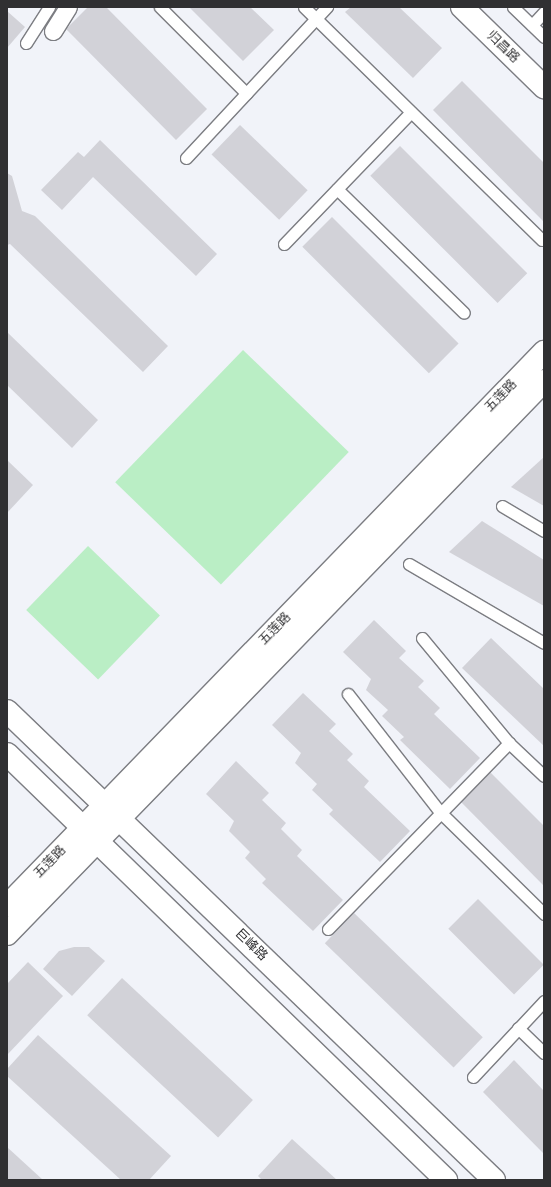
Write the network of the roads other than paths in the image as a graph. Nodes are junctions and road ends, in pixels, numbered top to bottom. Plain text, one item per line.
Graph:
1 (49, 7) edge
2 (68, 7) edge
3 (160, 7) edge
4 (304, 7) edge
5 (327, 7) edge
6 (462, 7) edge
7 (513, 7) edge
8 (544, 12) edge
9 (316, 19) junction
10 (532, 25) junction
11 (53, 31) dead end
12 (544, 37) edge
13 (26, 43) dead end
14 (544, 87) edge
15 (246, 93) junction
16 (411, 112) junction
17 (186, 158) dead end
18 (337, 189) junction
19 (542, 240) dead end
20 (284, 244) dead end
21 (464, 313) dead end
22 (544, 352) edge
23 (544, 381) edge
24 (502, 506) dead end
25 (544, 531) edge
26 (409, 564) dead end
27 (422, 638) dead end
28 (544, 643) edge
29 (348, 694) dead end
30 (7, 711) edge
31 (509, 743) junction
32 (7, 754) edge
33 (544, 776) edge
34 (112, 812) junction
35 (440, 812) junction
36 (90, 835) junction
37 (7, 906) edge
38 (544, 914) edge
39 (328, 929) dead end
40 (7, 934) edge
41 (544, 1001) edge
42 (518, 1028) junction
43 (544, 1053) edge
44 (473, 1076) dead end
45 (446, 1180) edge
46 (494, 1180) edge

1 - 13 lane
2 - 11 street
3 - 15 lane
4 - 9 lane
5 - 9 lane
6 - 14 street, 归昌路
7 - 10 lane
8 - 10 lane
9 - 15 lane
9 - 16 lane
10 - 12 lane
15 - 17 lane
16 - 18 lane
16 - 19 lane
18 - 20 lane
18 - 21 lane
22 - 34 street, 五莲路
23 - 34 street, 五莲路
24 - 25 lane
26 - 28 lane
27 - 31 lane
29 - 35 lane
30 - 34 street, 巨峰路
31 - 33 lane
31 - 35 lane
32 - 36 street
34 - 36 street, 五莲路
34 - 46 street, 巨峰路
35 - 38 lane
35 - 39 lane
36 - 37 street, 五莲路
36 - 40 street, 五莲路
36 - 45 street
41 - 42 lane
42 - 43 lane
42 - 44 lane

